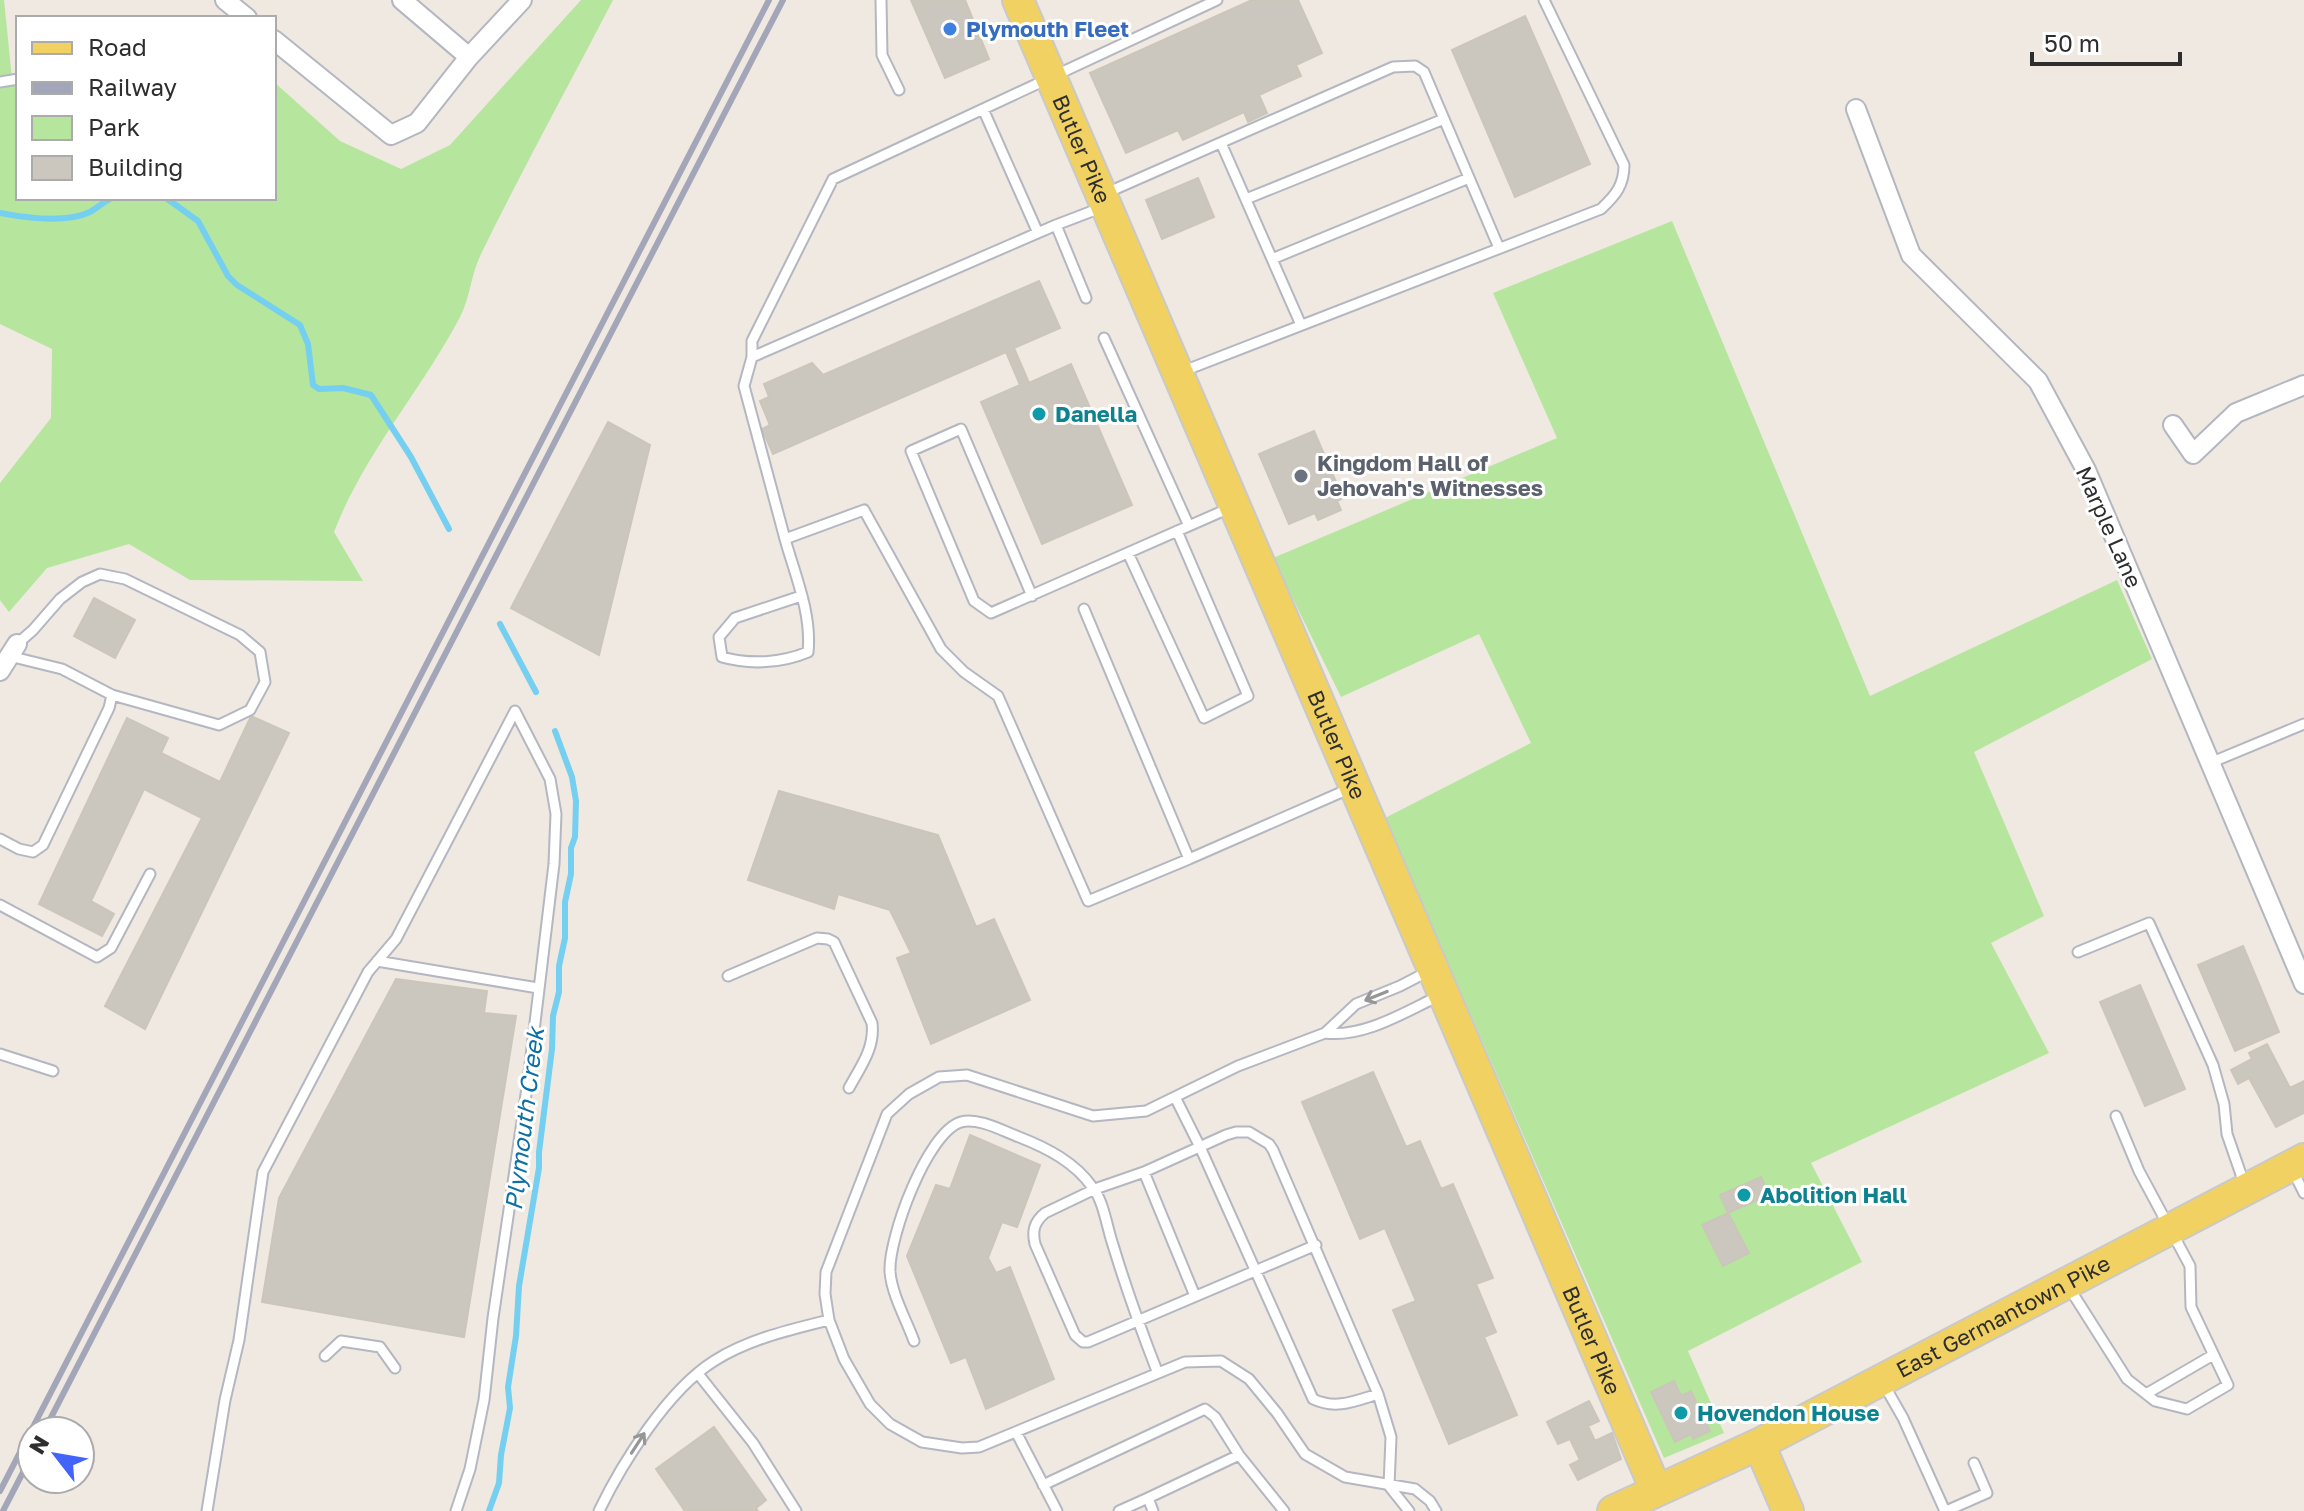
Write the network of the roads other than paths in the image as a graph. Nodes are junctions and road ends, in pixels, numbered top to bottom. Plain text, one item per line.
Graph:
1 (225, 0) edge
2 (402, 0) edge
3 (522, 0) edge
4 (881, 0) edge
5 (1018, 0) edge
6 (1217, 0) edge
7 (1544, 0) edge
8 (245, 16) edge
9 (276, 42) edge
10 (469, 57) junction
11 (1051, 77) junction
12 (899, 90) dead end
13 (983, 109) junction
14 (1856, 109) dead end
15 (1444, 119) junction
16 (1221, 143) junction
17 (1469, 178) junction
18 (1246, 199) junction
19 (1104, 200) junction
20 (1056, 225) junction
21 (1038, 233) junction
22 (1499, 248) junction
23 (1272, 259) junction
24 (1086, 298) dead end
25 (1301, 325) junction
26 (1104, 338) dead end
27 (752, 357) junction
28 (1178, 373) junction
29 (2304, 385) edge
30 (2173, 425) dead end
31 (1235, 506) junction
32 (1189, 526) junction
33 (1177, 531) junction
34 (785, 539) junction
35 (1128, 553) junction
36 (801, 596) junction
37 (1032, 596) junction
38 (1084, 609) dead end
39 (9, 657) edge
40 (112, 695) junction
41 (2304, 724) edge
42 (2210, 763) junction
43 (1355, 786) junction
44 (0, 839) edge
45 (1189, 859) junction
46 (150, 874) dead end
47 (0, 905) edge
48 (2078, 952) dead end
49 (377, 961) junction
50 (728, 976) dead end
51 (1438, 982) junction
52 (2304, 984) edge
53 (538, 988) junction
54 (1325, 1033) junction
55 (0, 1054) edge
56 (53, 1071) dead end
57 (849, 1088) dead end
58 (1175, 1097) junction
59 (2116, 1116) dead end
60 (1200, 1147) junction
61 (2297, 1163) edge
62 (1144, 1172) junction
63 (1095, 1189) junction
64 (2246, 1190) junction
65 (2304, 1193) edge
66 (2171, 1229) junction
67 (1316, 1245) junction
68 (1256, 1271) junction
69 (2066, 1283) junction
70 (1195, 1296) junction
71 (829, 1320) junction
72 (1137, 1321) junction
73 (914, 1341) dead end
74 (2213, 1355) junction
75 (325, 1356) dead end
76 (395, 1368) dead end
77 (1157, 1371) junction
78 (699, 1375) junction
79 (1882, 1380) junction
80 (1378, 1394) junction
81 (2146, 1394) junction
82 (1016, 1432) junction
83 (1759, 1444) junction
84 (1239, 1455) junction
85 (1974, 1463) dead end
86 (1043, 1485) junction
87 (1389, 1486) junction
88 (1659, 1495) junction
89 (1148, 1498) junction
90 (207, 1511) edge
91 (456, 1511) edge
92 (599, 1511) edge
93 (796, 1511) edge
94 (1057, 1511) edge
95 (1119, 1511) edge
96 (1153, 1511) edge
97 (1284, 1511) edge
98 (1409, 1511) edge
99 (1436, 1511) edge
100 (1613, 1511) edge
101 (1788, 1511) edge
102 (1946, 1511) edge

1 - 8 street
2 - 10 street
3 - 10 street
4 - 12 lane
5 - 11 main road, Butler Pike
6 - 11 lane
7 - 22 lane
9 - 10 street
11 - 13 lane
11 - 19 main road, Butler Pike
13 - 21 lane
13 - 27 lane
14 - 42 street, Marple Lane
15 - 16 lane
15 - 17 lane
15 - 18 lane
16 - 18 lane
16 - 19 lane
17 - 22 lane
17 - 23 lane
18 - 23 lane
19 - 20 lane
19 - 28 main road, Butler Pike
20 - 21 lane
20 - 24 lane
21 - 27 lane
22 - 25 lane
23 - 25 lane
25 - 28 lane
26 - 32 lane
27 - 34 lane
28 - 31 main road, Butler Pike
29 - 30 street
31 - 32 lane
31 - 43 main road, Butler Pike
32 - 33 lane
33 - 35 lane
33 - 35 lane
34 - 36 lane
34 - 45 lane
35 - 37 lane
36 - 36 lane
37 - 37 lane
38 - 45 lane
39 - 40 lane
39 - 40 lane
40 - 44 lane
41 - 42 lane
42 - 52 street, Marple Lane
43 - 45 lane
43 - 51 main road, Butler Pike
46 - 47 lane
48 - 64 lane
49 - 53 lane
49 - 53 lane
49 - 90 lane
50 - 57 lane
51 - 54 lane
51 -> 54 lane
51 - 88 main road, Butler Pike
53 - 91 lane
54 - 58 lane
55 - 56 lane
58 - 60 lane
58 - 71 lane
59 - 66 lane
60 - 62 lane
60 - 67 lane
60 - 68 lane
61 - 64 main road, East Germantown Pike
61 - 65 lane
62 - 63 lane
62 - 70 lane
63 - 72 lane
63 - 72 lane
63 - 73 lane
64 - 66 main road, East Germantown Pike
66 - 69 main road, East Germantown Pike
66 - 74 lane
67 - 68 lane
67 - 80 lane
68 - 70 lane
68 - 80 lane
69 - 79 main road, East Germantown Pike
69 - 81 lane
70 - 72 lane
71 - 78 lane
71 - 82 lane
72 - 77 lane
74 - 81 lane
74 - 81 lane
75 - 76 lane
77 - 82 lane
77 - 87 lane
92 -> 78 lane
78 - 93 lane
79 - 83 main road, East Germantown Pike
79 - 102 lane
80 - 87 lane
82 - 86 lane
83 - 88 main road, East Germantown Pike
83 - 101 main road
84 - 86 lane
84 - 89 lane
84 - 97 lane
85 - 102 lane
86 - 94 lane
87 - 98 lane
87 - 99 lane
88 - 100 main road, East Germantown Pike
89 - 95 lane
89 - 96 lane

